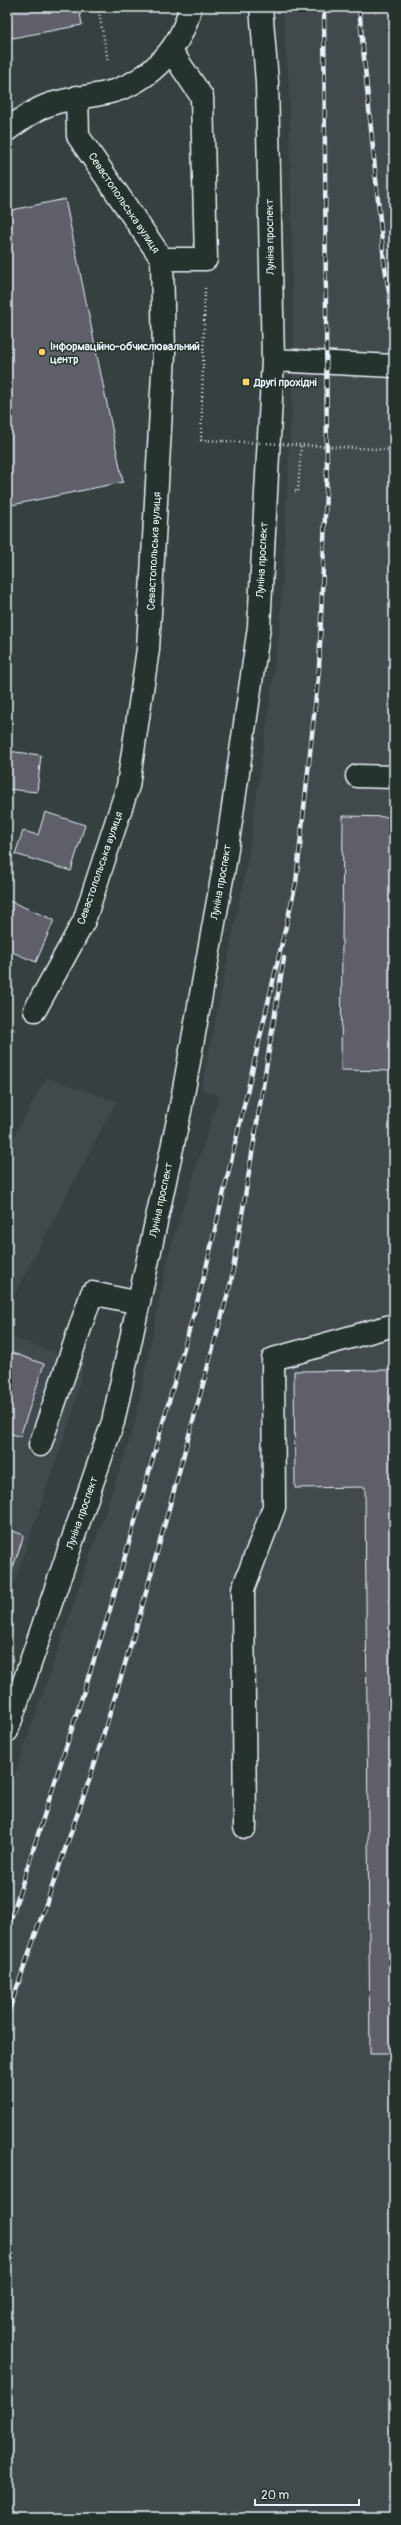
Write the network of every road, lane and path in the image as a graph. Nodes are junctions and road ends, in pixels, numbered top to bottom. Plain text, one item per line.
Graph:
1 (98, 7) edge
2 (190, 7) edge
3 (261, 7) edge
4 (171, 50) junction
5 (114, 91) junction
6 (77, 97) junction
7 (7, 130) edge
8 (162, 259) junction
9 (206, 259) junction
10 (273, 360) junction
11 (394, 366) edge
12 (238, 435) dead end
13 (301, 445) junction
14 (237, 450) dead end
15 (394, 450) edge
16 (298, 492) dead end
17 (357, 776) dead end
18 (394, 777) edge
19 (35, 1010) dead end
20 (139, 1303) junction
21 (394, 1325) edge
22 (40, 1445) dead end
23 (7, 1731) edge
24 (244, 1827) dead end

1 - 5 path
2 - 4 street
3 - 10 street, Луніна проспект
4 - 5 street
4 - 9 street
5 - 6 street
6 - 7 street
6 - 8 street, Севастопольська вулиця
8 - 9 street
8 - 19 street, Севастопольська вулиця
9 - 13 path, bridge
10 - 11 street
10 - 20 street, Луніна проспект
12 - 14 path
13 - 15 path, bridge
13 - 16 path
17 - 18 street
20 - 22 street
20 - 23 street, Луніна проспект
21 - 24 street

